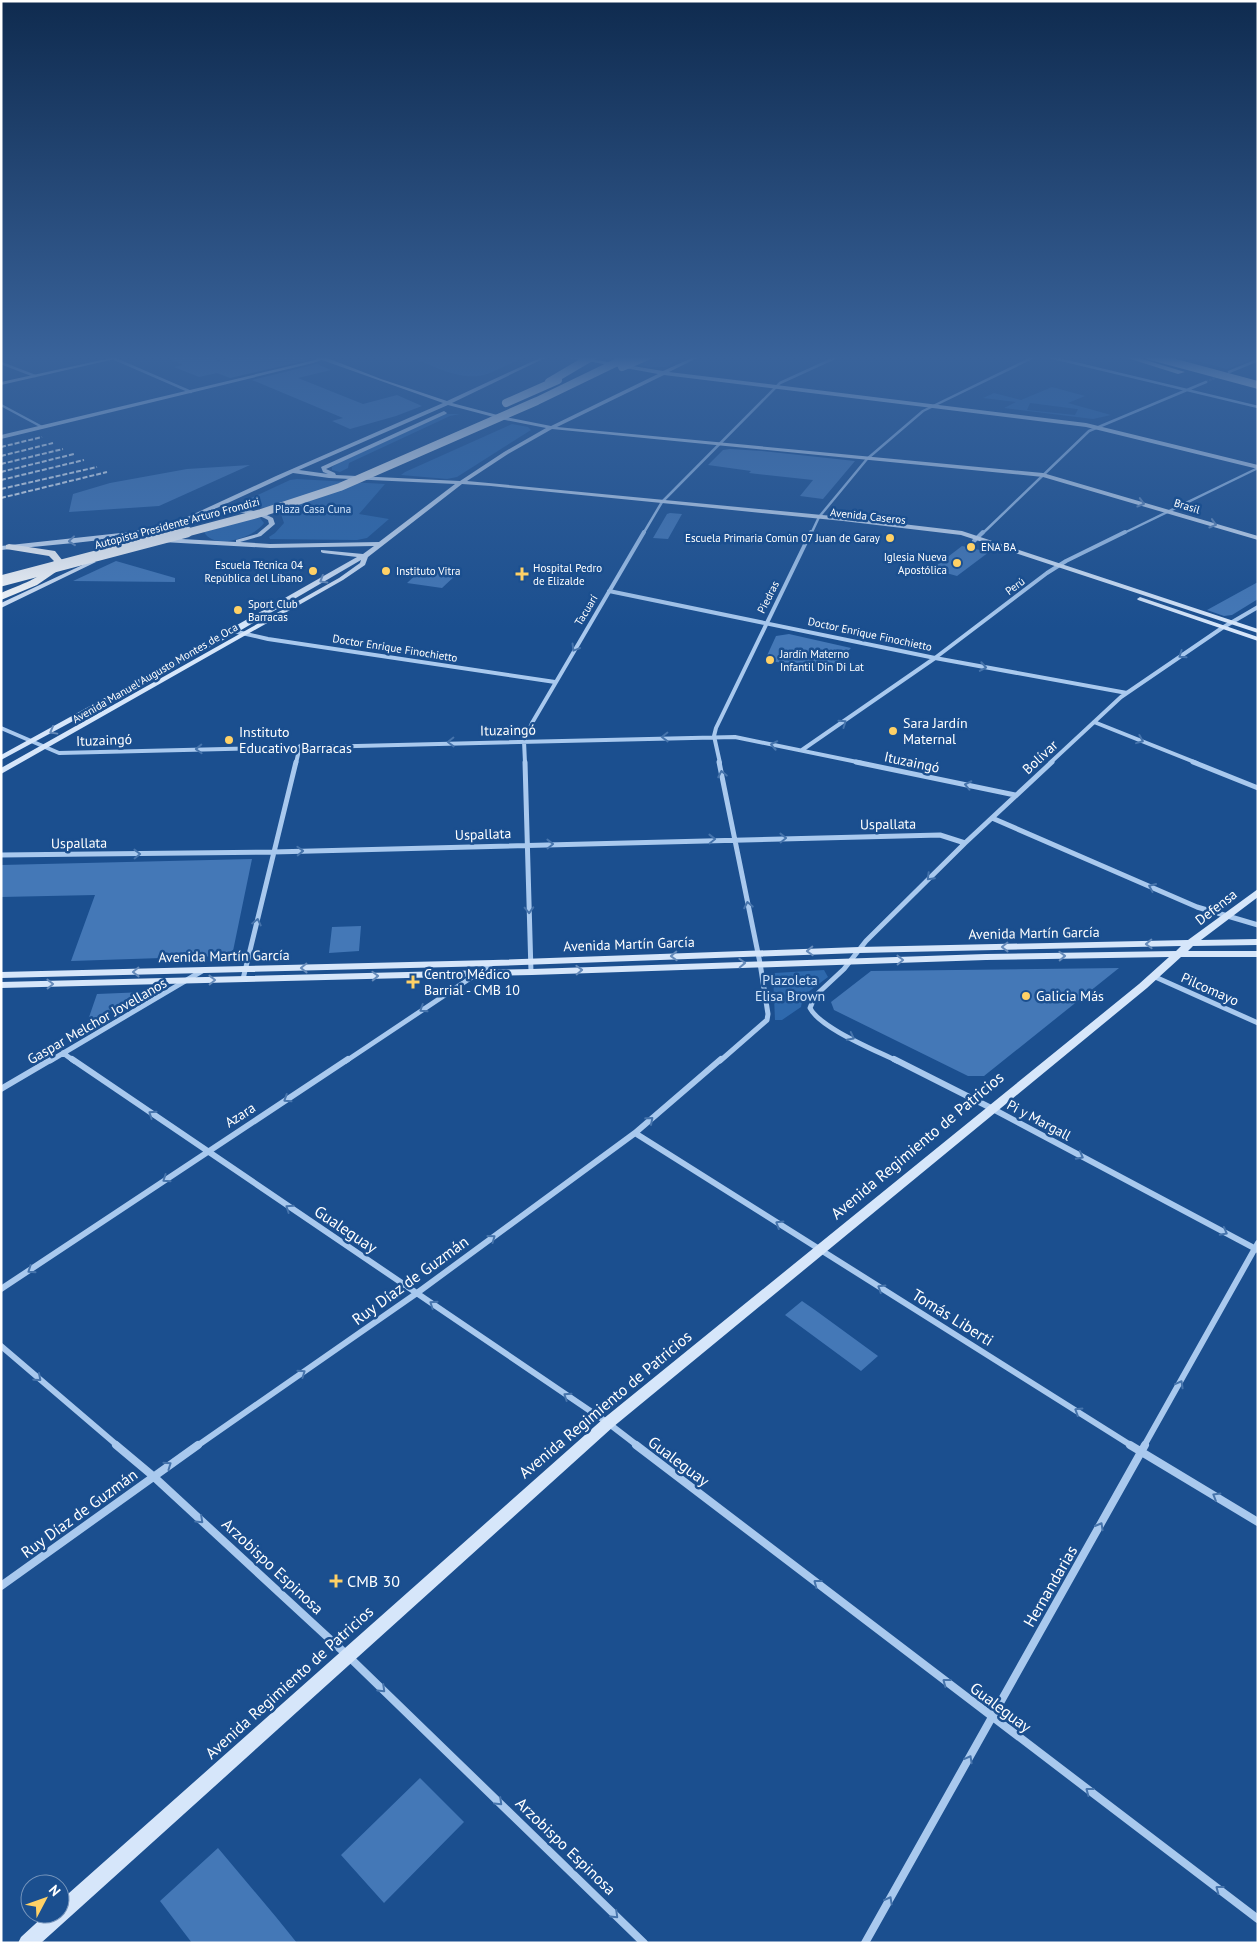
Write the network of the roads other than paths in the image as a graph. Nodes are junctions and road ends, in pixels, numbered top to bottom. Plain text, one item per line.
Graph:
1 (350, 447) edge
2 (370, 447) edge
3 (409, 447) edge
4 (433, 447) edge
5 (518, 447) edge
6 (716, 447) edge
7 (748, 447) edge
8 (880, 447) edge
9 (1073, 447) edge
10 (1176, 447) edge
11 (867, 458) junction
12 (1258, 467) edge
13 (293, 472) junction
14 (341, 476) junction
15 (1044, 476) junction
16 (460, 484) junction
17 (661, 504) junction
18 (1168, 511) junction
19 (192, 516) junction
20 (818, 519) junction
21 (185, 520) junction
22 (1258, 538) edge
23 (976, 539) junction
24 (163, 540) joint
25 (219, 543) junction
26 (380, 544) junction
27 (270, 546) junction
28 (5, 548) edge
29 (365, 556) junction
30 (93, 562) dead end
31 (56, 566) junction
32 (1057, 567) junction
33 (1, 573) edge
34 (1, 581) edge
35 (609, 591) junction
36 (1, 597) edge
37 (1, 606) edge
38 (1258, 607) edge
39 (766, 622) junction
40 (1231, 623) junction
41 (1222, 628) junction
42 (233, 631) junction
43 (1258, 632) edge
44 (246, 634) junction
45 (1258, 639) edge
46 (935, 658) junction
47 (555, 682) junction
48 (1127, 693) junction
49 (1102, 715) junction
50 (1094, 722) junction
51 (1, 728) edge
52 (1109, 728) junction
53 (714, 736) junction
54 (34, 741) junction
55 (524, 741) junction
56 (300, 746) junction
57 (47, 747) junction
58 (802, 750) junction
59 (1, 758) edge
60 (1, 772) edge
61 (1258, 788) edge
62 (1015, 795) junction
63 (992, 818) junction
64 (735, 839) junction
65 (965, 843) junction
66 (527, 844) junction
67 (273, 852) junction
68 (1, 855) edge
69 (1258, 892) edge
70 (1226, 916) junction
71 (1258, 925) edge
72 (1258, 942) edge
73 (1192, 943) junction
74 (859, 950) junction
75 (1179, 954) junction
76 (1258, 954) edge
77 (759, 958) junction
78 (851, 961) junction
79 (493, 964) junction
80 (531, 966) junction
81 (202, 970) junction
82 (478, 973) junction
83 (245, 974) junction
84 (1, 975) edge
85 (1153, 976) junction
86 (188, 981) junction
87 (1, 985) edge
88 (1258, 1023) edge
89 (64, 1053) junction
90 (1, 1089) edge
91 (991, 1108) junction
92 (635, 1133) junction
93 (206, 1152) junction
94 (1257, 1247) edge
95 (820, 1250) junction
96 (1, 1289) edge
97 (417, 1293) junction
98 (1, 1346) edge
99 (608, 1423) junction
100 (1142, 1452) junction
101 (153, 1476) junction
102 (1258, 1522) edge
103 (1, 1586) edge
104 (347, 1655) junction
105 (992, 1717) junction
106 (70, 1905) edge
107 (1258, 1919) edge
108 (49, 1924) edge
109 (27, 1943) edge
110 (644, 1943) edge
111 (865, 1943) edge

1 - 13 main road
2 - 14 main road
3 - 33 highway, Autopista Presidente Arturo Frondizi, bridge
4 - 34 highway, Autopista Presidente Arturo Frondizi, bridge
5 - 16 main road, Avenida Manuel Augusto Montes de Oca
6 - 17 street, Tacuarí
7 - 11 main road, Brasil
8 - 11 street, Piedras
9 - 15 street
10 - 12 main road
11 - 15 main road, Brasil
11 - 20 street, Piedras
12 - 18 street, Perú
13 - 14 main road, Avenida Caseros
13 - 19 main road
14 - 16 main road, Avenida Caseros
15 -> 18 main road, Brasil
15 - 23 street
16 - 17 main road, Avenida Caseros
16 - 26 main road, Avenida Manuel Augusto Montes de Oca
17 - 20 main road, Avenida Caseros
17 - 35 street, Tacuarí
18 -> 22 main road, Brasil
18 - 32 street, Perú
19 - 21 main road
19 - 25 main road
20 - 23 main road, Avenida Caseros
20 - 39 street, Piedras
21 - 25 main road
21 -> 28 main road
23 - 32 main road, Avenida Caseros
24 - 25 main road
24 - 31 highway
25 - 27 main road
26 - 27 main road
26 - 29 main road, Avenida Manuel Augusto Montes de Oca
27 - 29 main road
28 - 31 highway
29 -> 42 main road, Avenida Manuel Augusto Montes de Oca
29 - 44 main road, Avenida Manuel Augusto Montes de Oca
30 - 37 main road
31 - 36 highway
32 - 40 main road, Avenida Caseros
32 - 41 main road, Avenida Caseros
32 - 46 street, Perú
35 - 39 street, Doctor Enrique Finochietto
35 -> 47 street, Tacuarí
38 - 40 street, Bolívar
39 - 46 street, Doctor Enrique Finochietto
39 - 53 street, Piedras
40 - 41 street, Bolívar
40 - 43 main road, Avenida Caseros
41 - 45 main road, Avenida Caseros
41 -> 48 street, Bolívar
42 - 44 street, Doctor Enrique Finochietto
42 -> 54 main road, Avenida Manuel Augusto Montes de Oca
44 - 47 street, Doctor Enrique Finochietto
44 - 57 main road, Avenida Manuel Augusto Montes de Oca
46 -> 48 street, Doctor Enrique Finochietto
58 -> 46 street, Perú
47 - 55 street, Tacuarí
48 - 49 street, Bolívar
49 - 50 street, Bolívar
49 - 52 street
50 - 52 street
50 - 62 street, Bolívar
51 - 54 street, Ituzaingó
52 -> 61 street
53 -> 55 street, Ituzaingó
58 -> 53 street, Ituzaingó
64 -> 53 street
54 - 57 street, Ituzaingó
54 - 59 main road, Avenida Manuel Augusto Montes de Oca
55 -> 56 street, Ituzaingó
55 - 66 street, Tacuarí
56 -> 57 street, Ituzaingó
56 - 67 street
57 - 60 main road, Avenida Manuel Augusto Montes de Oca
62 -> 58 street, Ituzaingó
62 - 63 street, Bolívar
63 - 65 street, Bolívar
70 -> 63 street
64 -> 65 street, Uspallata
66 -> 64 street, Uspallata
77 -> 64 street
65 -> 74 street, Bolívar
67 -> 66 street, Uspallata
66 -> 80 street, Tacuarí
68 -> 67 street, Uspallata
83 -> 67 street
69 - 70 main road, Defensa
70 - 71 street
70 - 73 main road, Defensa
72 - 73 main road, Avenida Martín García
73 -> 74 main road, Avenida Martín García
73 - 75 main road, Avenida Regimiento de Patricios
74 -> 77 main road, Avenida Martín García
74 - 78 street
75 - 76 main road, Avenida Martín García
78 -> 75 main road, Avenida Martín García
75 - 85 main road, Avenida Regimiento de Patricios
77 - 78 main road, Avenida Martín García
77 - 80 main road, Avenida Martín García
92 -> 77 street, Ruy Díaz de Guzmán
78 -> 91 street, Pi y Margall
79 - 80 main road, Avenida Martín García
79 - 82 street, Azara
79 -> 83 main road, Avenida Martín García
80 - 82 main road, Avenida Martín García
81 - 83 main road, Avenida Martín García
81 -> 84 main road, Avenida Martín García
81 - 86 street, Gaspar Melchor Jovellanos
83 -> 82 main road, Avenida Martín García
82 -> 93 street, Azara
86 -> 83 main road, Avenida Martín García
85 - 88 street, Pilcomayo
85 - 91 main road, Avenida Regimiento de Patricios
87 -> 86 main road, Avenida Martín García
86 - 89 street, Gaspar Melchor Jovellanos
89 - 90 street, Gaspar Melchor Jovellanos
93 -> 89 street, Gualeguay
91 -> 94 street, Pi y Margall
91 - 95 main road, Avenida Regimiento de Patricios
95 -> 92 street, Tomás Liberti
97 -> 92 street, Ruy Díaz de Guzmán
93 -> 96 street, Azara
97 -> 93 street, Gualeguay
100 -> 94 street, Hernandarias
95 - 99 main road, Avenida Regimiento de Patricios
100 -> 95 street, Tomás Liberti
99 -> 97 street, Gualeguay
101 -> 97 street, Ruy Díaz de Guzmán
98 -> 101 street, Arzobispo Espinosa
99 - 104 main road, Avenida Regimiento de Patricios
105 -> 99 street, Gualeguay
102 -> 100 street, Tomás Liberti
105 -> 100 street, Hernandarias
101 - 103 street, Ruy Díaz de Guzmán
101 -> 104 street, Arzobispo Espinosa
104 - 106 main road, Avenida Regimiento de Patricios
104 -> 110 street, Arzobispo Espinosa
107 -> 105 street, Gualeguay
111 -> 105 street, Hernandarias
108 - 109 main road, Avenida Regimiento de Patricios

